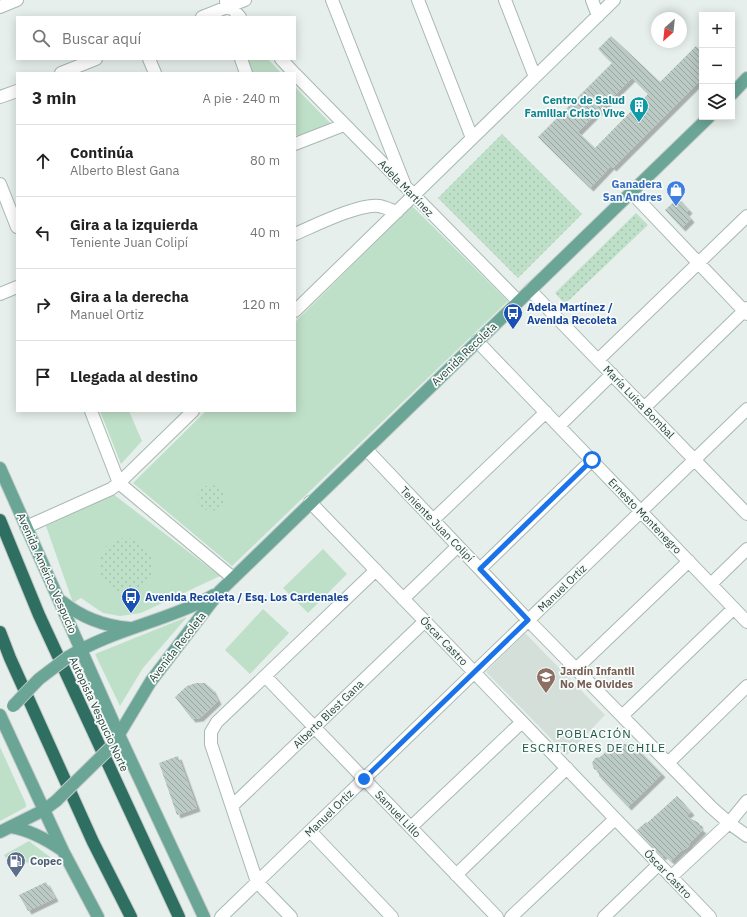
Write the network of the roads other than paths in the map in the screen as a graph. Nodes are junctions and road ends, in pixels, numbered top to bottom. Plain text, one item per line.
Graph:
1 (17, 0) edge
2 (245, 0) edge
3 (332, 0) edge
4 (418, 0) edge
5 (505, 0) edge
6 (592, 0) edge
7 (614, 0) edge
8 (0, 7) edge
9 (227, 8) edge
10 (205, 16) edge
11 (239, 16) edge
12 (598, 16) junction
13 (94, 60) edge
14 (149, 60) edge
15 (241, 60) edge
16 (282, 60) edge
17 (66, 72) edge
18 (155, 72) edge
19 (246, 72) edge
20 (294, 72) edge
21 (296, 74) edge
22 (535, 77) junction
23 (747, 78) edge
24 (16, 91) edge
25 (735, 91) edge
26 (0, 97) edge
27 (706, 120) edge
28 (344, 124) junction
29 (472, 138) junction
30 (296, 144) edge
31 (0, 184) edge
32 (410, 192) junction
33 (631, 192) junction
34 (397, 212) junction
35 (747, 216) edge
36 (16, 224) edge
37 (296, 234) edge
38 (698, 263) junction
39 (16, 287) edge
40 (530, 290) junction
41 (0, 294) edge
42 (518, 301) junction
43 (296, 310) edge
44 (746, 311) edge
45 (477, 341) junction
46 (598, 360) junction
47 (612, 374) junction
48 (644, 408) junction
49 (747, 409) edge
50 (91, 412) edge
51 (192, 412) edge
52 (546, 412) junction
53 (559, 426) junction
54 (366, 449) junction
55 (592, 460) junction
56 (694, 460) junction
57 (0, 468) edge
58 (119, 483) junction
59 (310, 502) junction
60 (746, 510) edge
61 (641, 511) junction
62 (0, 520) edge
63 (433, 520) junction
64 (26, 527) junction
65 (458, 546) junction
66 (747, 549) edge
67 (689, 562) junction
68 (480, 569) junction
69 (376, 570) junction
70 (233, 578) junction
71 (711, 584) junction
72 (220, 591) junction
73 (403, 598) junction
74 (60, 600) junction
75 (734, 608) junction
76 (528, 620) junction
77 (425, 621) junction
78 (747, 622) edge
79 (134, 628) junction
80 (0, 632) edge
81 (81, 648) junction
82 (576, 669) junction
83 (474, 673) junction
84 (265, 676) junction
85 (747, 686) edge
86 (622, 716) junction
87 (1, 720) edge
88 (522, 722) junction
89 (314, 727) junction
90 (120, 735) junction
91 (668, 763) junction
92 (567, 768) junction
93 (364, 779) junction
94 (747, 801) edge
95 (232, 806) junction
96 (44, 810) junction
97 (615, 819) junction
98 (729, 823) junction
99 (411, 827) junction
100 (5, 829) edge
101 (310, 831) junction
102 (747, 836) edge
103 (63, 851) junction
104 (659, 864) junction
105 (456, 875) junction
106 (671, 877) junction
107 (257, 882) junction
108 (704, 915) edge
109 (98, 917) edge
110 (131, 917) edge
111 (179, 917) edge
112 (204, 917) edge
113 (221, 917) edge
114 (291, 917) edge
115 (392, 917) edge
116 (497, 917) edge
117 (511, 917) edge
118 (604, 917) edge

1 - 8 street
2 - 9 street
3 - 32 street
4 - 29 street
5 - 22 street
6 - 12 street
7 - 12 street
9 - 10 street
9 - 11 street
12 - 22 street
13 - 17 street
14 - 18 street
15 - 19 street
16 - 20 street, Adela Martínez
21 - 28 street, Adela Martínez
22 - 29 street
23 - 25 main road
24 - 26 street
27 - 33 main road, Avenida Recoleta
28 - 30 street
28 - 32 street, Adela Martínez
29 - 32 street
31 - 36 street
32 - 34 street
32 - 42 street, Adela Martínez
33 - 38 street
33 - 40 main road, Avenida Recoleta
34 - 37 street
34 - 43 street
35 - 38 street
38 - 44 street
38 - 46 street
39 - 41 street
40 - 42 main road, Avenida Recoleta
40 - 46 street, María Luisa Bombal
42 - 45 main road, Avenida Recoleta
44 - 48 street
45 - 52 street, Ernesto Montenegro
45 - 54 main road, Avenida Recoleta
46 - 47 street, María Luisa Bombal
47 - 48 street, María Luisa Bombal
47 - 53 street
48 - 56 street, María Luisa Bombal
49 - 56 street, Manuel Ortiz
50 - 58 street
51 - 58 street
52 - 53 street, Ernesto Montenegro
52 - 63 street
53 - 55 street, Ernesto Montenegro
54 - 59 main road, Avenida Recoleta
54 - 63 street, Teniente Juan Colipí
55 - 61 street, Ernesto Montenegro
55 - 68 street
56 - 60 street, María Luisa Bombal
56 - 61 street, Manuel Ortiz
57 - 64 main road, Avenida Américo Vespucio
58 - 64 street
58 - 70 street
59 - 69 street, Óscar Castro
59 - 70 main road, Avenida Recoleta
61 - 67 street, Ernesto Montenegro
61 - 76 street, Manuel Ortiz
62 - 111 highway, Autopista Vespucio Norte
63 - 65 street, Teniente Juan Colipí
64 - 74 main road, Avenida Américo Vespucio
65 - 68 street, Teniente Juan Colipí
65 - 73 street
66 - 71 street
67 - 71 street, Ernesto Montenegro
67 - 82 street
68 - 76 street, Teniente Juan Colipí
69 - 73 street, Óscar Castro
69 - 84 street
70 - 72 main road, Avenida Recoleta
71 - 75 street, Ernesto Montenegro
72 - 79 main road, Avenida Recoleta
72 - 90 main road, Avenida Recoleta
73 - 77 street, Óscar Castro
74 - 79 main road
74 - 81 main road, Avenida Américo Vespucio
75 - 78 street, Ernesto Montenegro
75 - 86 street
76 - 82 street, Teniente Juan Colipí
76 - 83 street, Manuel Ortiz
77 - 83 street, Óscar Castro
77 - 89 street, Alberto Blest Gana
79 - 81 main road, Avenida Recoleta
80 - 110 highway
81 - 87 main road, Avenida Recoleta, bridge
81 - 90 main road, Avenida Américo Vespucio
82 - 86 street, Teniente Juan Colipí
83 - 88 street, Óscar Castro
83 - 93 street, Manuel Ortiz
84 - 89 street, Samuel Lillo
84 - 95 street
85 - 91 street
86 - 91 street, Teniente Juan Colipí
87 - 96 main road
88 - 92 street, Óscar Castro
88 - 99 street
89 - 93 street, Samuel Lillo
89 - 95 street, Alberto Blest Gana
90 - 96 main road, Avenida Recoleta, bridge
90 - 112 main road, Avenida Américo Vespucio
91 - 98 street, Teniente Juan Colipí
92 - 97 street, Óscar Castro
92 - 105 street
93 - 99 street, Samuel Lillo
93 - 101 street, Manuel Ortiz
94 - 98 street
95 - 107 street
96 - 100 main road, Avenida Recoleta
96 - 103 main road
97 - 104 street, Óscar Castro
97 - 117 street
98 - 102 street, Teniente Juan Colipí
98 - 106 street
99 - 105 street, Samuel Lillo
100 - 103 main road
101 - 107 street, Manuel Ortiz
101 - 115 street
103 - 109 main road
104 - 106 street, Óscar Castro
104 - 118 street
105 - 116 street, Samuel Lillo
106 - 108 street, Óscar Castro
107 - 113 street, Manuel Ortiz
107 - 114 street

